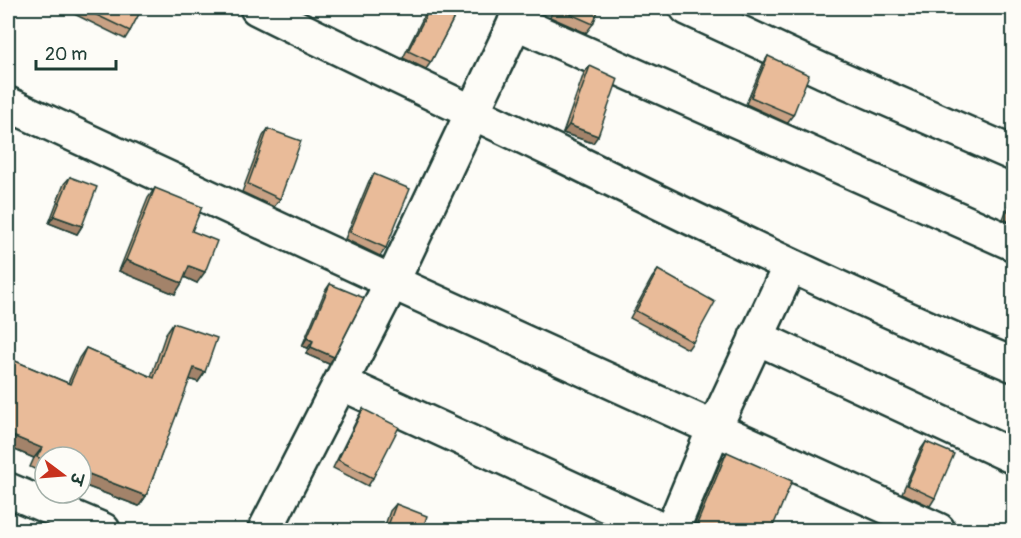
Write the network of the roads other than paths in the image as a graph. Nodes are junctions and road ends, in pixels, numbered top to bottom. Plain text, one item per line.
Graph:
1 (257, 8) edge
2 (687, 8) edge
3 (519, 14) edge
4 (8, 104) edge
5 (471, 113) junction
6 (1014, 154) edge
7 (1014, 244) edge
8 (790, 266) junction
9 (392, 282) junction
10 (756, 337) junction
11 (1014, 365) edge
12 (341, 383) junction
13 (714, 429) junction
14 (1014, 457) edge
15 (8, 490) edge
16 (103, 531) edge
17 (265, 531) edge
18 (662, 531) edge
19 (672, 531) edge
20 (938, 531) edge

1 - 5 street
2 - 6 street
3 - 5 street
3 - 7 street
4 - 9 street
5 - 8 street
5 - 9 street
8 - 10 street
8 - 11 street
9 - 12 street
9 - 13 street
10 - 13 street
10 - 14 street
12 - 17 street
12 - 18 street
13 - 19 street
13 - 20 street
15 - 16 street

